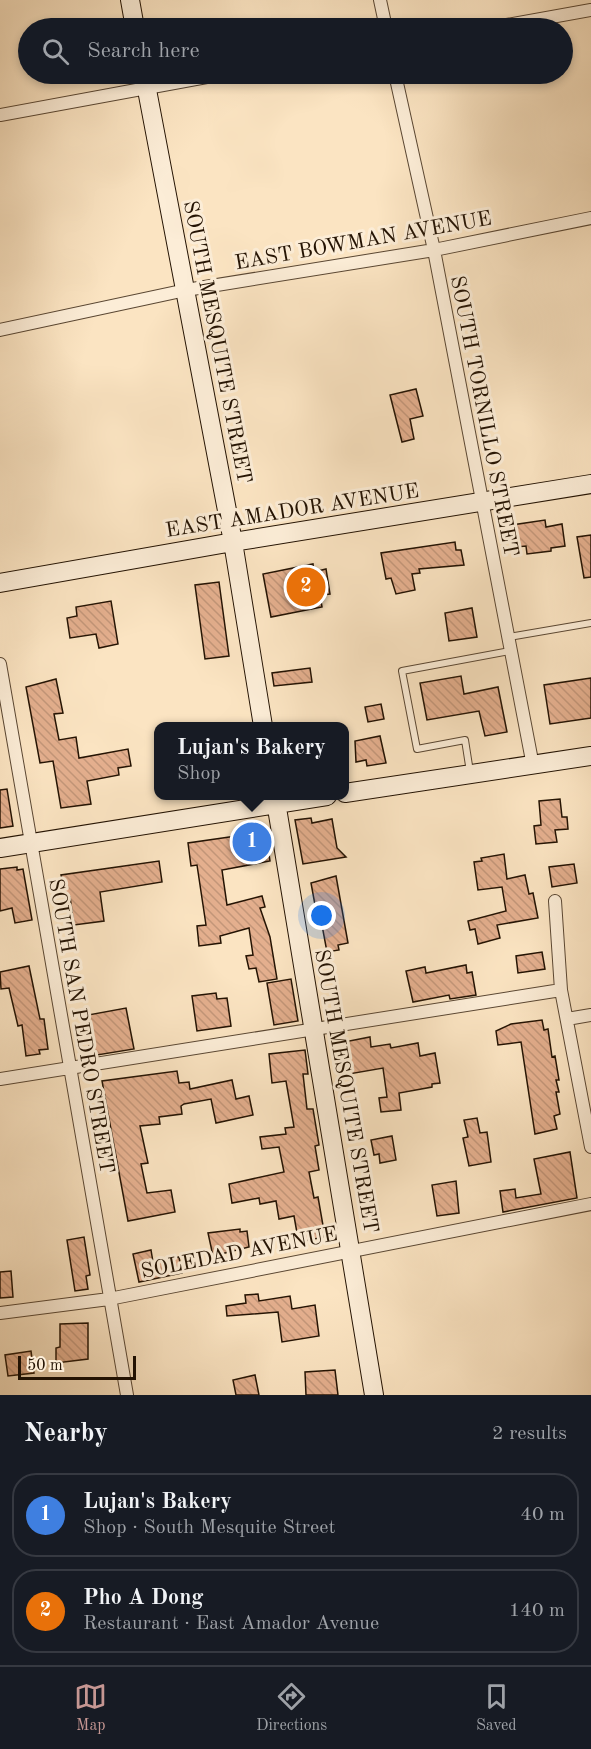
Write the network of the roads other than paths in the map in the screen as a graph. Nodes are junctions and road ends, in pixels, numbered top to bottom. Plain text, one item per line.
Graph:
1 (130, 0) edge
2 (380, 0) edge
3 (591, 10) edge
4 (133, 18) edge
5 (384, 18) edge
6 (546, 18) edge
7 (128, 84) edge
8 (146, 84) edge
9 (397, 84) edge
10 (0, 115) edge
11 (591, 218) edge
12 (434, 250) junction
13 (186, 290) junction
14 (0, 330) edge
15 (591, 484) edge
16 (482, 503) junction
17 (233, 542) junction
18 (0, 583) edge
19 (591, 623) edge
20 (508, 637) junction
21 (510, 651) junction
22 (0, 664) edge
23 (262, 722) edge
24 (591, 756) edge
25 (533, 766) junction
26 (471, 775) junction
27 (349, 792) edge
28 (270, 800) edge
29 (276, 800) edge
30 (30, 843) junction
31 (0, 848) edge
32 (555, 901) dead end
33 (561, 990) junction
34 (591, 1015) edge
35 (567, 1019) junction
36 (313, 1028) junction
37 (70, 1067) junction
38 (0, 1079) edge
39 (591, 1143) edge
40 (591, 1204) edge
41 (352, 1250) junction
42 (109, 1299) junction
43 (0, 1313) edge
44 (127, 1395) edge
45 (374, 1395) edge

1 - 4 street
2 - 5 street
3 - 6 street
7 - 10 street
8 - 13 street, SOUTH MESQUITE STREET
9 - 12 street, SOUTH TORNILLO STREET
11 - 12 street, EAST BOWMAN AVENUE
12 - 13 street, EAST BOWMAN AVENUE
12 - 16 street, SOUTH TORNILLO STREET
13 - 14 street, EAST BOWMAN AVENUE
13 - 17 street, SOUTH MESQUITE STREET
15 - 16 street, EAST AMADOR AVENUE
16 - 17 street, EAST AMADOR AVENUE
16 - 20 street, SOUTH TORNILLO STREET
17 - 18 street, EAST AMADOR AVENUE
17 - 23 street, SOUTH MESQUITE STREET
19 - 20 lane
20 - 21 street, SOUTH TORNILLO STREET
21 - 25 street, SOUTH TORNILLO STREET
21 - 26 lane
22 - 30 street, SOUTH SAN PEDRO STREET
24 - 25 street
25 - 26 street
26 - 27 street
28 - 30 street
29 - 36 street, SOUTH MESQUITE STREET
30 - 31 street
30 - 37 street, SOUTH SAN PEDRO STREET
32 - 33 street
33 - 35 street
33 - 36 street
34 - 35 street
35 - 39 street
36 - 37 street
36 - 41 street, SOUTH MESQUITE STREET
37 - 38 street
37 - 42 street, SOUTH SAN PEDRO STREET
40 - 41 street, SOLEDAD AVENUE
41 - 42 street, SOLEDAD AVENUE
41 - 45 street, SOUTH MESQUITE STREET
42 - 43 street, SOLEDAD AVENUE
42 - 44 street, SOUTH SAN PEDRO STREET

